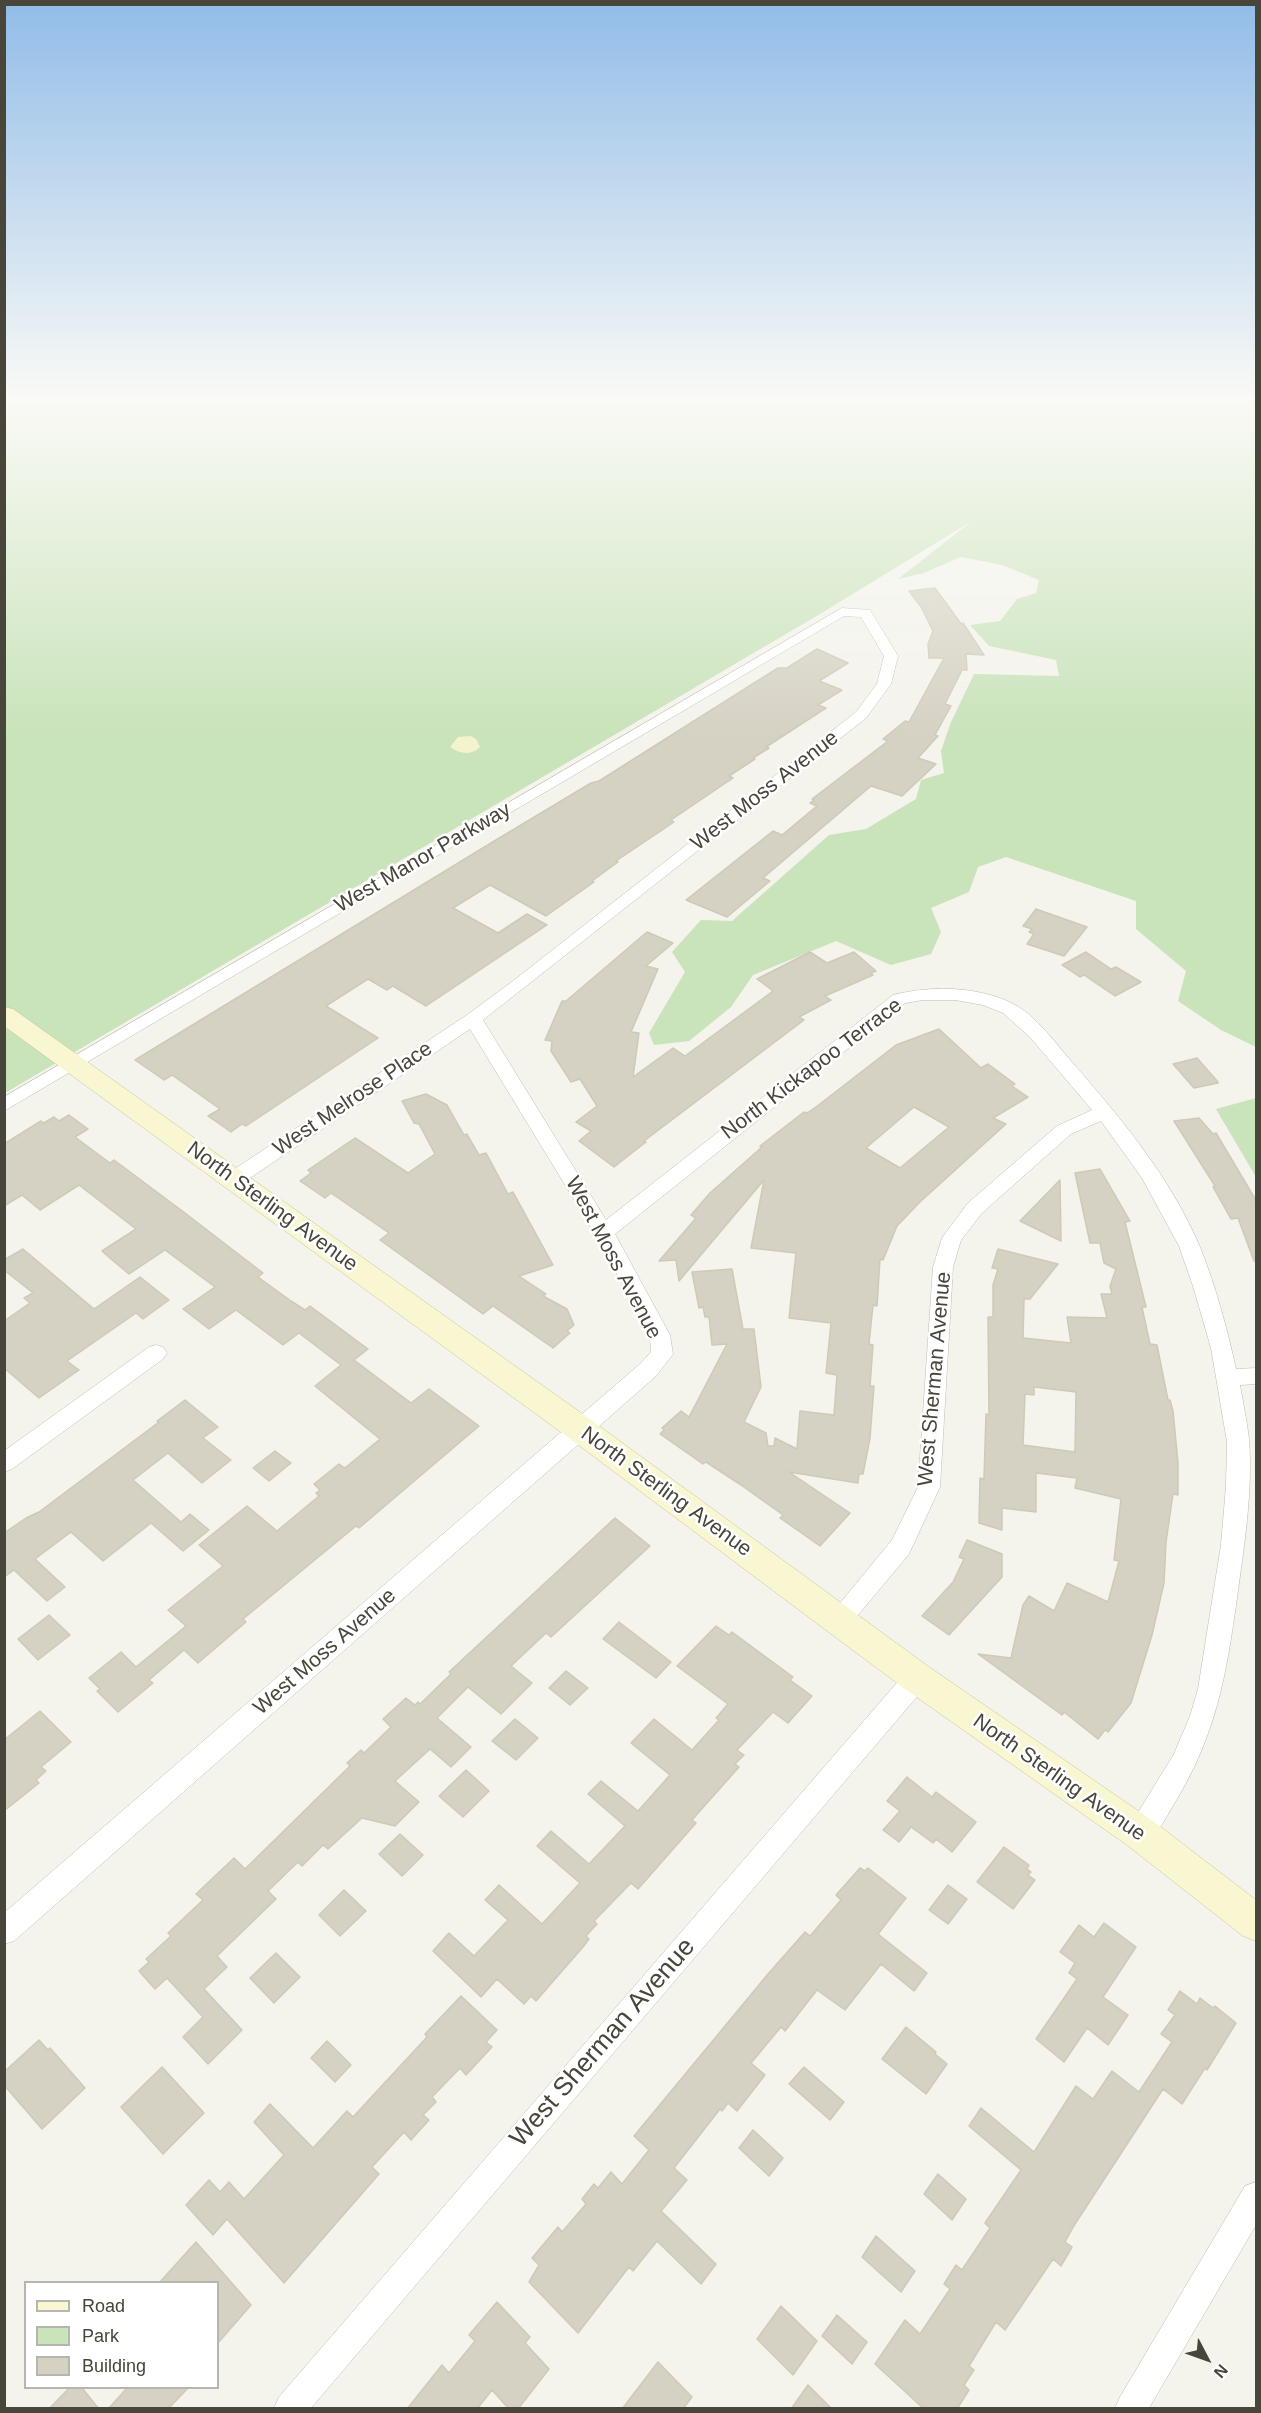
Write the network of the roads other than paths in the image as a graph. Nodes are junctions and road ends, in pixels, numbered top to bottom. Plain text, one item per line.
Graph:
1 (842, 612) joint
2 (4, 1014) edge
3 (473, 1019) junction
4 (74, 1063) junction
5 (4, 1104) edge
6 (1103, 1112) junction
7 (234, 1179) junction
8 (604, 1232) junction
9 (156, 1353) dead end
10 (1257, 1376) edge
11 (1228, 1378) junction
12 (580, 1429) junction
13 (4, 1463) edge
14 (840, 1620) junction
15 (917, 1678) junction
16 (1140, 1833) junction
17 (1257, 1923) edge
18 (4, 1931) edge
19 (1257, 2197) edge
20 (290, 2409) edge
21 (1131, 2409) edge

1 - 3 street, West Moss Avenue
1 - 4 street, West Manor Parkway
2 - 4 street, North Sterling Avenue
3 - 7 street, West Melrose Place
3 - 8 street, West Moss Avenue
4 - 5 street, West Manor Parkway
4 - 7 street, North Sterling Avenue
6 - 8 street, North Kickapoo Terrace
6 - 11 street, North Kickapoo Terrace
6 - 14 street, West Sherman Avenue
7 - 12 street, North Sterling Avenue
8 - 12 street, West Moss Avenue
9 - 13 street
10 - 11 street
11 - 16 street, North Kickapoo Terrace
12 - 14 street, North Sterling Avenue
12 - 18 street, West Moss Avenue
14 - 15 street, North Sterling Avenue
15 - 16 street, North Sterling Avenue
15 - 20 street, West Sherman Avenue
16 - 17 street, North Sterling Avenue
19 - 21 street

